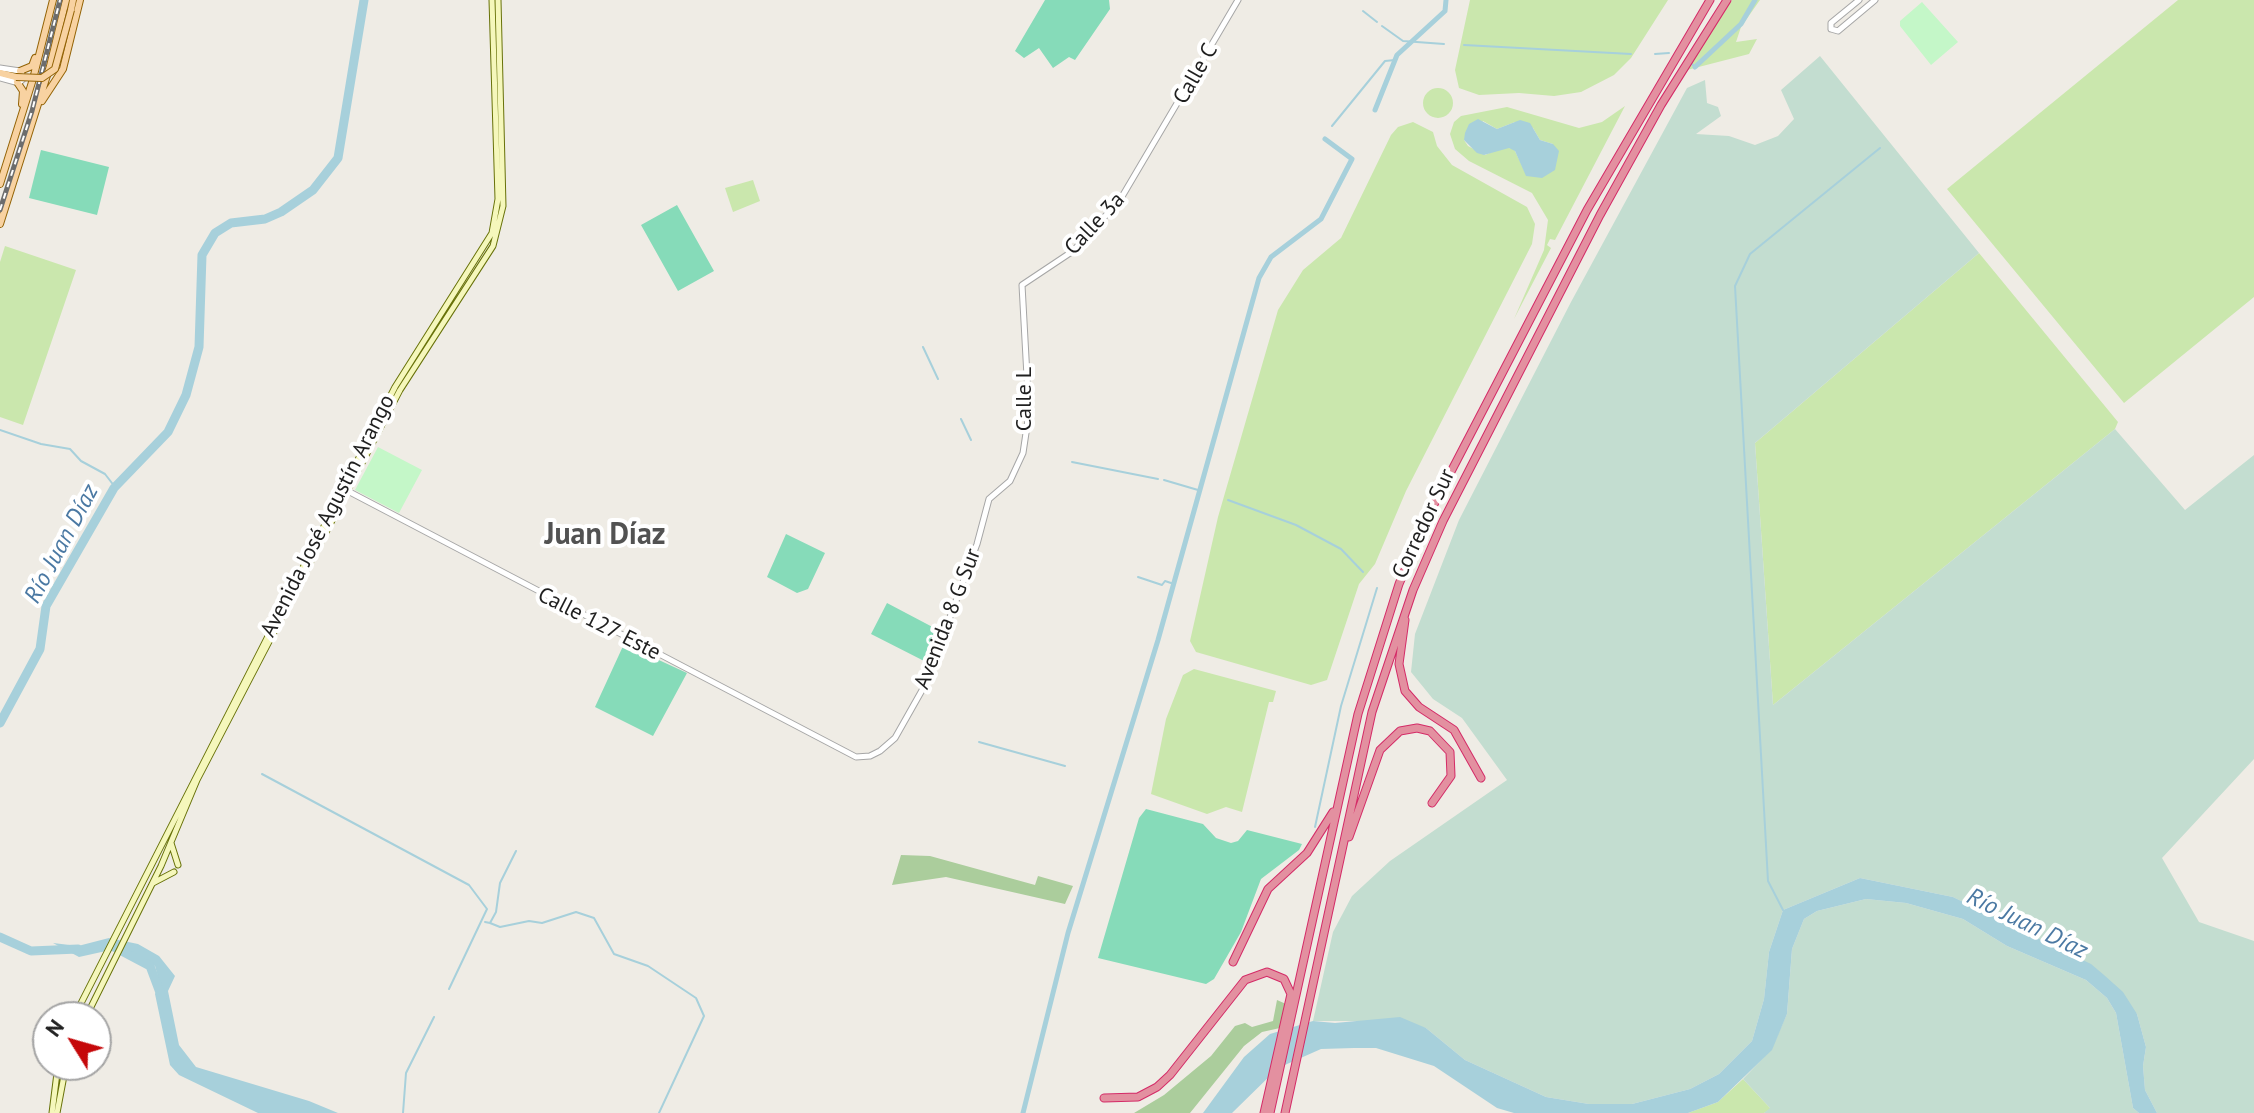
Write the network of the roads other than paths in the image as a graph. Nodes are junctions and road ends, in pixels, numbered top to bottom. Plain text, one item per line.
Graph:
1 (51, 0) edge
2 (69, 0) edge
3 (80, 0) edge
4 (492, 0) edge
5 (498, 0) edge
6 (1238, 0) edge
7 (1710, 0) edge
8 (1727, 0) edge
9 (1859, 0) edge
10 (1875, 0) edge
11 (0, 73) edge
12 (18, 77) junction
13 (38, 107) junction
14 (19, 128) junction
15 (1153, 147) joint
16 (0, 184) edge
17 (0, 224) edge
18 (1022, 285) joint
19 (346, 490) junction
20 (989, 499) joint
21 (1408, 602) junction
22 (856, 757) joint
23 (1481, 778) dead end
24 (1340, 799) junction
25 (1432, 803) dead end
26 (171, 841) junction
27 (178, 865) dead end
28 (1339, 865) junction
29 (174, 872) dead end
30 (152, 883) junction
31 (1233, 962) dead end
32 (82, 1001) edge
33 (94, 1001) edge
34 (1291, 1011) junction
35 (57, 1081) edge
36 (62, 1081) edge
37 (1104, 1098) dead end
38 (55, 1113) edge
39 (1267, 1113) edge
40 (1285, 1113) edge

1 - 12 main road
1 - 14 main road
2 - 12 main road, bridge
2 - 13 main road
3 - 13 main road
4 - 19 main road, Avenida José Agustín Arango
5 - 19 main road, Avenida José Agustín Arango
6 - 15 street, Calle C
7 - 24 highway, Corredor Sur
8 - 21 highway, Corredor Sur
9 - 10 street
11 - 12 main road
12 - 14 main road
13 - 17 main road
14 - 16 main road
15 - 18 street, Calle 3a
18 - 20 street, Calle L
19 - 22 street, Calle 127 Este
19 - 26 main road, Avenida José Agustín Arango
19 - 32 main road, Avenida José Agustín Arango
20 - 22 street, Avenida 8 G Sur
21 - 23 highway
21 - 28 highway, Corredor Sur
24 - 31 highway
24 - 34 highway, Corredor Sur
25 - 28 highway
26 - 27 main road
26 - 30 main road, Avenida José Agustín Arango
28 - 40 highway, Corredor Sur
29 - 30 main road
30 - 33 main road, Avenida José Agustín Arango
34 - 37 highway
34 - 39 highway, Corredor Sur
35 - 38 main road
36 - 38 main road

